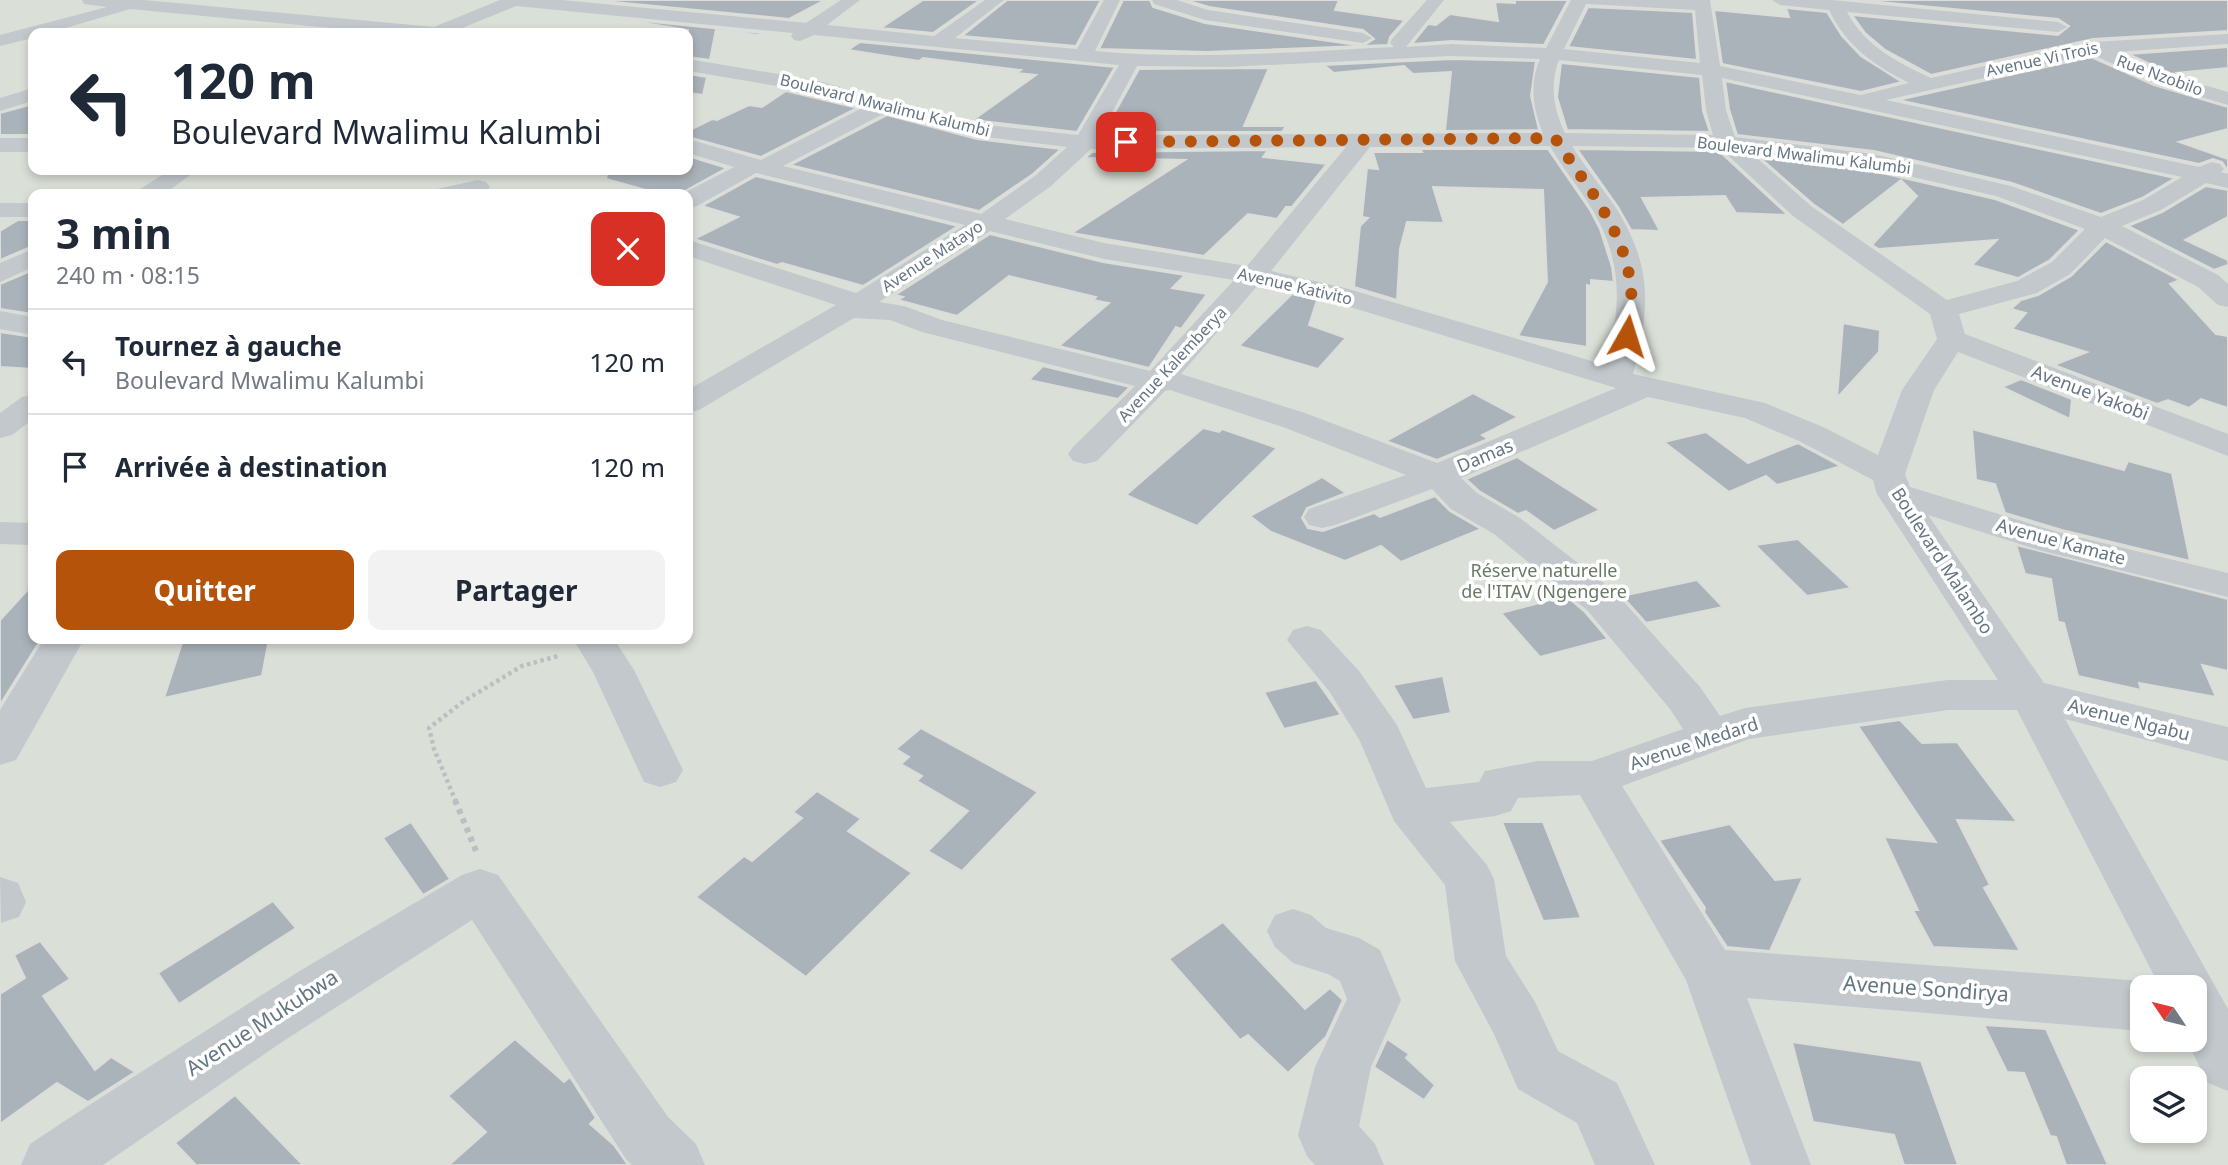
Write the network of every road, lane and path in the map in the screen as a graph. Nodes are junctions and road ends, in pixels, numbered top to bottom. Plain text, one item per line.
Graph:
1 (90, 0) edge
2 (152, 0) edge
3 (508, 0) edge
4 (515, 0) edge
5 (670, 0) edge
6 (852, 0) edge
7 (996, 0) edge
8 (1112, 0) edge
9 (1160, 0) edge
10 (1436, 0) edge
11 (1579, 0) edge
12 (1591, 0) edge
13 (1780, 0) edge
14 (1701, 3) edge
15 (132, 5) junction
16 (1836, 6) junction
17 (2033, 7) dead end
18 (641, 13) junction
19 (2058, 27) junction
20 (46, 28) edge
21 (376, 28) edge
22 (442, 28) edge
23 (809, 30) junction
24 (28, 33) edge
25 (2228, 38) edge
26 (1, 40) edge
27 (938, 41) junction
28 (28, 43) edge
29 (787, 43) dead end
30 (1399, 43) junction
31 (2094, 48) junction
32 (1452, 50) junction
33 (1553, 54) junction
34 (1083, 56) junction
35 (765, 57) dead end
36 (1131, 60) junction
37 (693, 66) edge
38 (1710, 70) junction
39 (742, 72) junction
40 (1927, 83) junction
41 (28, 96) edge
42 (2228, 99) edge
43 (1860, 100) junction
44 (0, 105) edge
45 (885, 105) junction
46 (1555, 138) junction
47 (1363, 141) junction
48 (1085, 142) junction
49 (1726, 142) junction
50 (0, 145) edge
51 (28, 145) edge
52 (693, 148) edge
53 (2228, 162) edge
54 (758, 167) junction
55 (177, 175) edge
56 (465, 175) edge
57 (2201, 175) junction
58 (2228, 181) edge
59 (156, 189) edge
60 (478, 189) edge
61 (693, 199) edge
62 (0, 210) edge
63 (28, 210) edge
64 (984, 224) junction
65 (2102, 226) junction
66 (693, 250) edge
67 (28, 260) edge
68 (0, 274) edge
69 (1254, 275) junction
70 (2221, 285) edge
71 (855, 306) junction
72 (0, 320) edge
73 (1947, 324) junction
74 (28, 325) edge
75 (1159, 382) junction
76 (1631, 383) junction
77 (693, 400) edge
78 (28, 408) edge
79 (0, 428) edge
80 (2228, 446) edge
81 (1085, 454) dead end
82 (1438, 475) junction
83 (1892, 484) junction
84 (1322, 517) dead end
85 (0, 533) edge
86 (28, 534) edge
87 (2228, 585) edge
88 (1307, 640) dead end
89 (61, 644) edge
90 (589, 644) edge
91 (596, 644) edge
92 (2030, 695) junction
93 (1710, 736) junction
94 (1, 744) edge
95 (2228, 744) edge
96 (660, 769) dead end
97 (1592, 778) junction
98 (1411, 808) junction
99 (480, 890) junction
100 (1293, 931) dead end
101 (1710, 972) junction
102 (2185, 975) edge
103 (2130, 1005) edge
104 (2207, 1017) edge
105 (2228, 1064) edge
106 (51, 1165) edge
107 (675, 1165) edge
108 (1354, 1165) edge
109 (1625, 1165) edge
110 (1781, 1165) edge

1 - 15 street
2 - 15 street
3 - 4 street
4 - 18 street
4 - 22 street
5 - 18 street
6 - 23 street
7 - 27 street
8 - 34 street
9 - 30 street
10 - 30 street
11 - 33 street
12 - 14 street
13 - 16 street
14 - 38 street
15 - 20 street
15 - 21 street
16 - 19 street
16 - 40 street
17 - 19 street, Rue Nzobilo
18 - 23 street
19 - 31 street, Rue Nzobilo
23 - 27 street
23 - 29 street
24 - 26 street
25 - 31 street, Avenue Vi Trois
26 - 28 street
27 - 34 street
30 - 32 street
31 - 40 street, Avenue Vi Trois
31 - 42 street, Rue Nzobilo
32 - 33 street
32 - 36 street
33 - 38 street
33 - 46 street
34 - 36 street
35 - 39 street
36 - 48 street, Avenue Matayo
37 - 39 street, Boulevard Mwalimu Kalumbi
38 - 43 street
38 - 49 street
39 - 45 street, Boulevard Mwalimu Kalumbi
40 - 43 street, Avenue Vi Trois
41 - 44 street
43 - 57 street
45 - 48 street, Boulevard Mwalimu Kalumbi
45 - 54 street
46 - 47 street, Boulevard Mwalimu Kalumbi
46 - 49 street, Boulevard Mwalimu Kalumbi
46 - 76 street
47 - 48 street, Boulevard Mwalimu Kalumbi
47 - 69 street, Avenue Kalemberya
48 - 64 street, Avenue Matayo
49 - 65 street, Boulevard Mwalimu Kalumbi
49 - 73 street
50 - 51 street
52 - 54 street, Avenue Kativito
53 - 57 street
54 - 61 street
54 - 64 street, Avenue Kativito
55 - 59 street
56 - 60 street
57 - 58 street
57 - 65 street
62 - 63 street
64 - 69 street, Avenue Kativito
64 - 71 street, Avenue Matayo
65 - 70 street, Boulevard Mwalimu Kalumbi
65 - 73 street
66 - 71 street
67 - 68 street
69 - 75 street, Avenue Kalemberya
69 - 76 street, Avenue Kativito
71 - 75 street
71 - 77 street, Avenue Matayo
72 - 74 street
73 - 80 street, Avenue Yakobi
73 - 83 street, Boulevard Malambo
75 - 81 street, Avenue Kalemberya
75 - 82 street
76 - 82 street, Damas
76 - 83 street, Avenue Kativito
78 - 79 street
82 - 84 street, Damas
82 - 93 street
83 - 87 street, Avenue Kamate
83 - 92 street, Boulevard Malambo
85 - 86 street
88 - 98 street
89 - 94 street
90 - 99 path
91 - 96 street
92 - 93 street, Avenue Medard
92 - 95 street, Avenue Ngabu
92 - 102 street, Boulevard Malambo
93 - 97 street, Avenue Medard
97 - 98 street, Avenue Medard
97 - 101 street
98 - 109 street
99 - 106 street, Avenue Mukubwa
99 - 107 street
100 - 108 street
101 - 103 street, Avenue Sondirya
101 - 110 street
104 - 105 street, Boulevard Malambo

